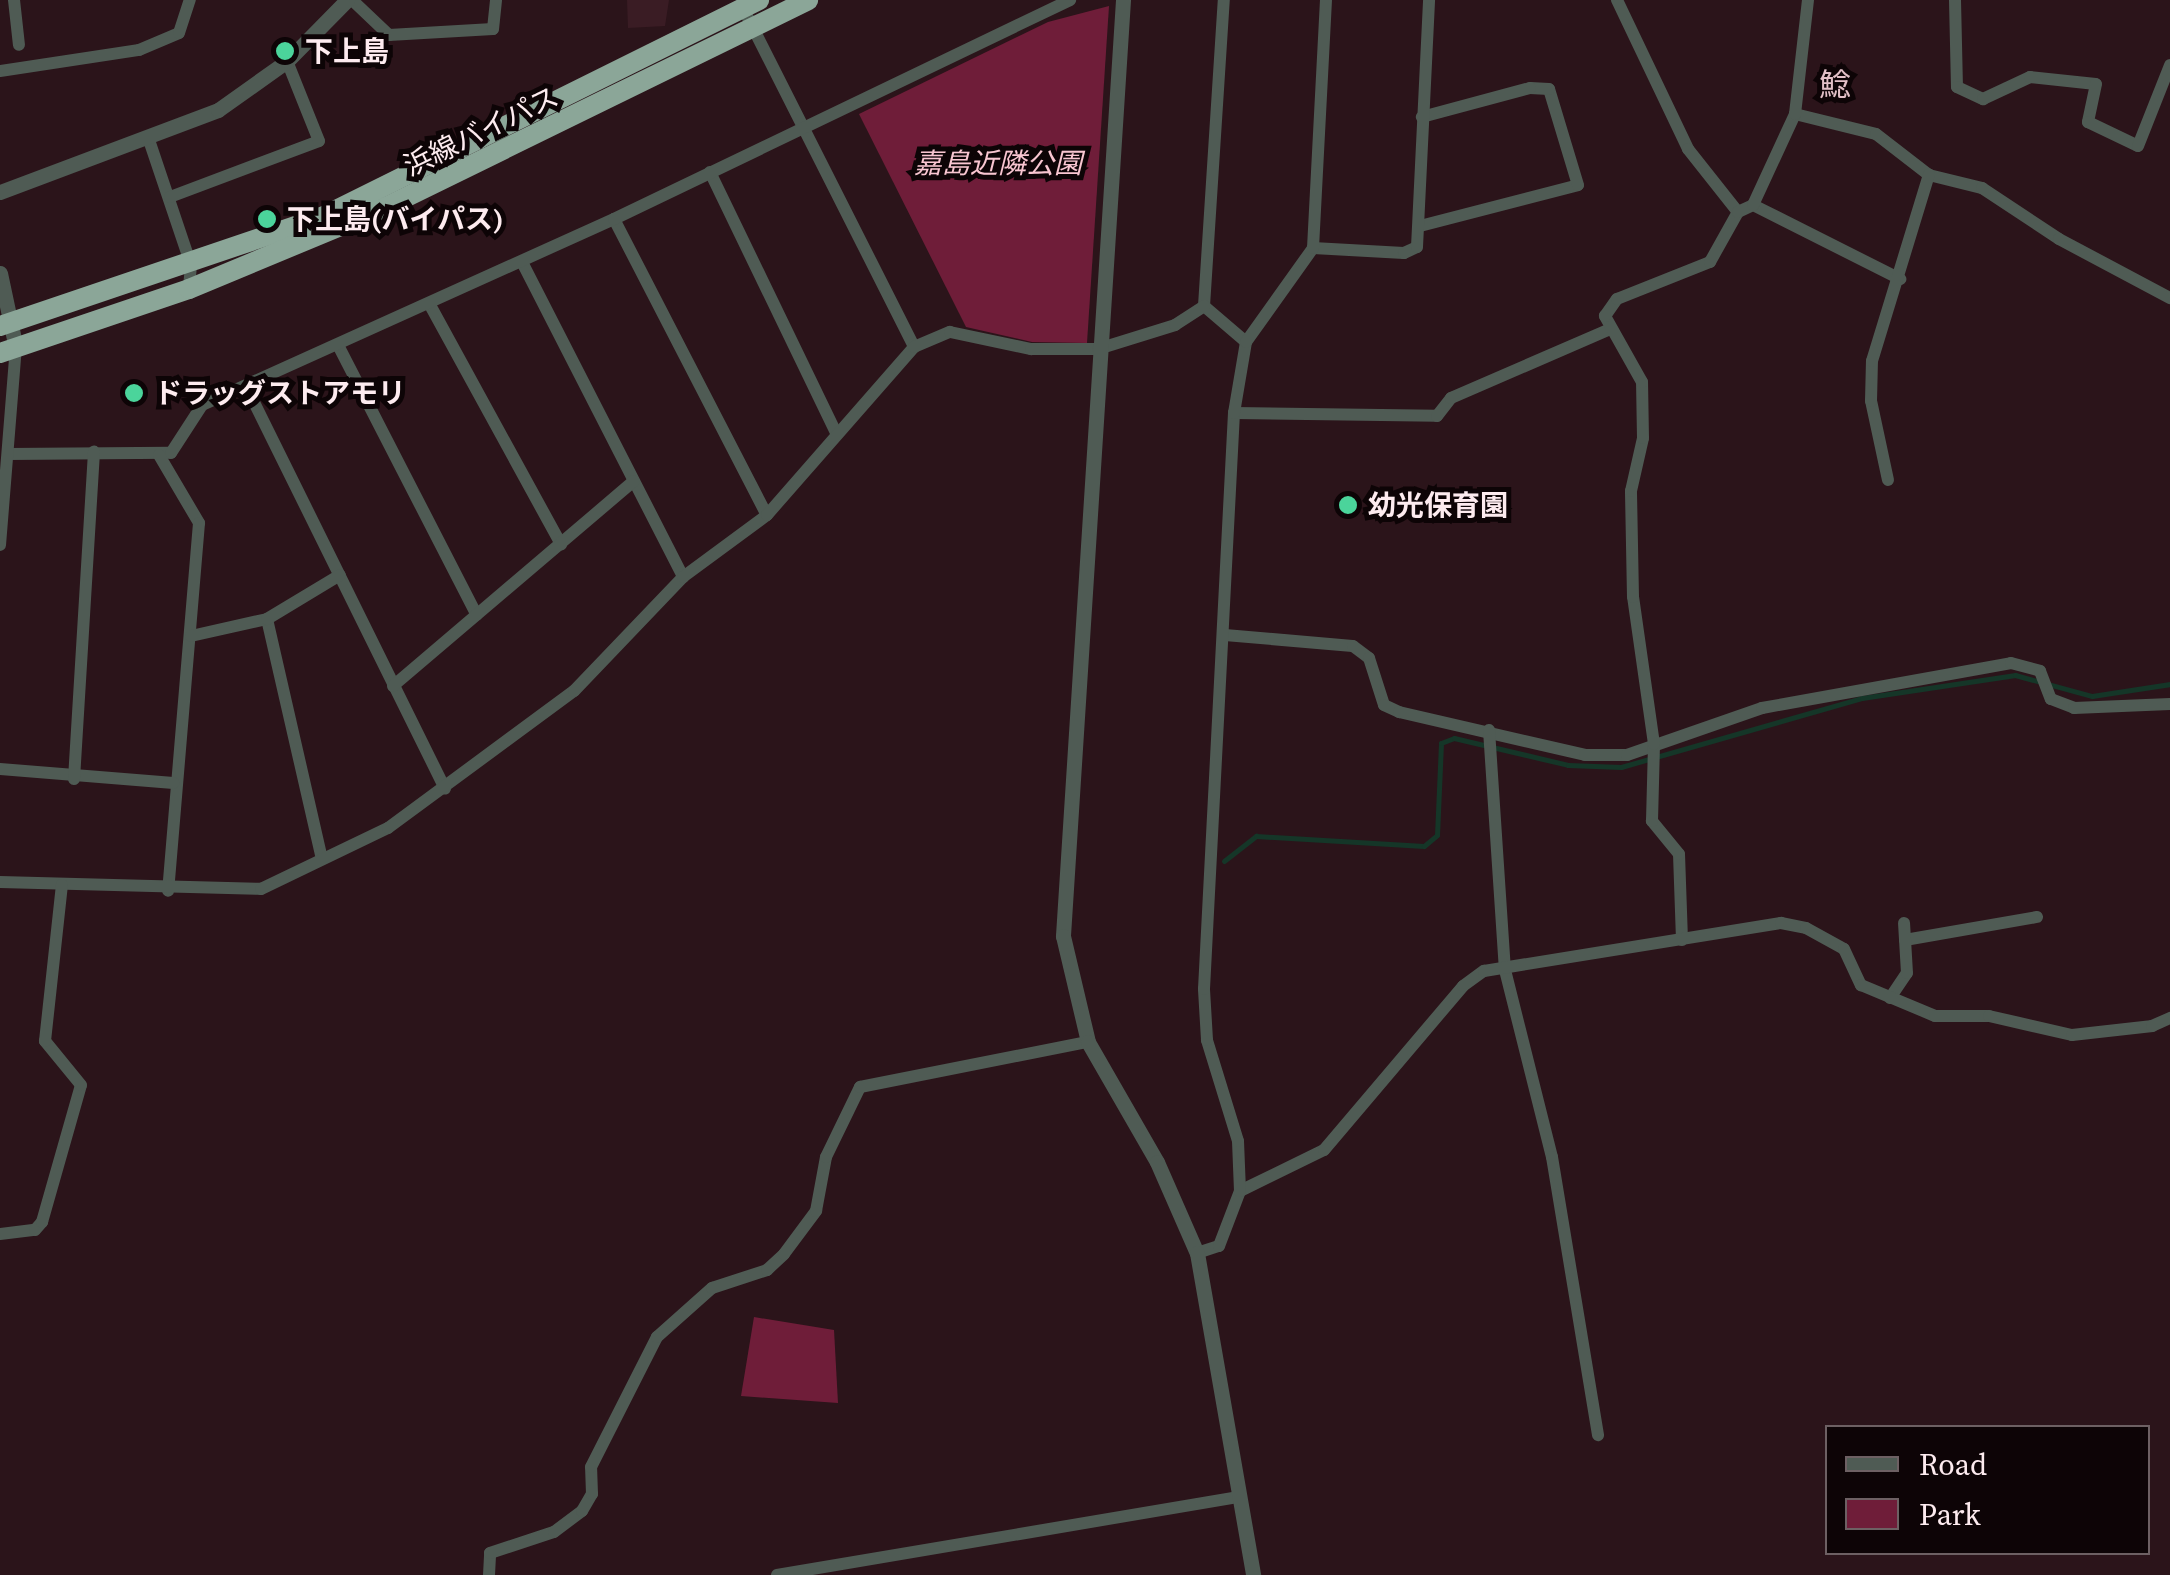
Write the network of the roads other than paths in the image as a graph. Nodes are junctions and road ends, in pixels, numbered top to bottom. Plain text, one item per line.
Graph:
1 (14, 0) edge
2 (190, 0) edge
3 (350, 0) edge
4 (496, 0) edge
5 (808, 0) edge
6 (1070, 0) edge
7 (1123, 0) edge
8 (1224, 0) edge
9 (1326, 0) edge
10 (1429, 0) edge
11 (1617, 0) edge
12 (1808, 0) edge
13 (1955, 0) edge
14 (752, 12) edge
15 (18, 45) dead end
16 (287, 62) junction
17 (2170, 65) edge
18 (0, 70) edge
19 (1795, 114) junction
20 (1422, 117) junction
21 (800, 128) junction
22 (149, 140) junction
23 (710, 172) junction
24 (1930, 175) junction
25 (0, 192) edge
26 (170, 198) junction
27 (1753, 205) junction
28 (1738, 212) junction
29 (614, 220) junction
30 (1420, 226) junction
31 (1313, 248) junction
32 (522, 262) junction
33 (190, 265) junction
34 (0, 272) edge
35 (1900, 279) junction
36 (189, 289) junction
37 (2168, 293) edge
38 (430, 305) junction
39 (1204, 306) junction
40 (7, 324) edge
41 (1608, 330) junction
42 (1246, 342) junction
43 (339, 347) junction
44 (914, 348) junction
45 (1098, 349) junction
46 (8, 351) edge
47 (246, 386) junction
48 (1234, 414) junction
49 (835, 431) junction
50 (94, 452) junction
51 (8, 454) junction
52 (159, 455) junction
53 (1888, 480) dead end
54 (634, 482) junction
55 (767, 515) junction
56 (561, 544) junction
57 (0, 545) edge
58 (340, 575) junction
59 (684, 576) junction
60 (476, 615) junction
61 (266, 618) junction
62 (1224, 635) junction
63 (191, 636) junction
64 (393, 686) junction
65 (2170, 704) edge
66 (1489, 730) junction
67 (1654, 744) junction
68 (0, 769) edge
69 (74, 779) junction
70 (173, 784) junction
71 (445, 788) junction
72 (322, 859) junction
73 (0, 882) edge
74 (62, 886) junction
75 (168, 891) junction
76 (2038, 917) dead end
77 (1904, 923) dead end
78 (1682, 940) junction
79 (1905, 940) junction
80 (1505, 970) junction
81 (1890, 998) junction
82 (2170, 1018) edge
83 (1088, 1042) junction
84 (1240, 1191) junction
85 (0, 1234) edge
86 (1197, 1253) junction
87 (1598, 1435) dead end
88 (1240, 1498) junction
89 (489, 1575) edge
90 (777, 1575) edge
91 (1253, 1575) edge

1 - 15 street
2 - 18 street
3 - 4 street
3 - 16 street
5 - 14 highway, 浜線バイパス
6 - 21 street
7 - 45 street
8 - 39 street
9 - 31 street
10 - 20 street
11 - 28 street
12 - 19 street
13 - 17 street
14 - 21 street
14 - 33 highway, 浜線バイパス
14 - 36 highway, 浜線バイパス
16 - 22 street
16 - 26 street
19 - 24 street
19 - 27 street
20 - 30 street
20 - 30 street
21 - 23 street
21 - 44 street
22 - 25 street
22 - 26 street
23 - 29 street
23 - 49 street
24 - 35 street
24 - 37 street
26 - 33 street
27 - 28 street
27 - 35 street
28 - 41 street
29 - 32 street
29 - 55 street
30 - 31 street
31 - 42 street
32 - 38 street
32 - 54 street
33 - 36 street
33 - 40 highway, 浜線バイパス
34 - 40 street
35 - 53 street
36 - 46 highway, 浜線バイパス
38 - 43 street
38 - 56 street
39 - 42 street
39 - 45 street
40 - 46 street
41 - 48 street
41 - 67 street
42 - 48 street
43 - 47 street
43 - 60 street
44 - 45 street
44 - 49 street
45 - 83 street
46 - 51 street
47 - 52 street
47 - 58 street
48 - 62 street
49 - 55 street
50 - 51 street
50 - 52 street
50 - 69 street
51 - 57 street
52 - 63 street
54 - 56 street
54 - 59 street
55 - 59 street
56 - 60 street
58 - 61 street
58 - 64 street
59 - 71 street
60 - 64 street
61 - 63 street
61 - 72 street
62 - 66 street
62 - 84 street
63 - 70 street
64 - 71 street
65 - 67 street
66 - 67 street
66 - 80 street
67 - 78 street
68 - 69 street
69 - 70 street
70 - 75 street
71 - 72 street
72 - 75 street
73 - 74 street
74 - 75 street
74 - 85 street
76 - 79 street
77 - 79 street
78 - 80 street
78 - 81 street
79 - 81 street
80 - 84 street
80 - 87 street
81 - 82 street
83 - 86 street
83 - 89 street
84 - 86 street
86 - 88 street
88 - 90 street
88 - 91 street

